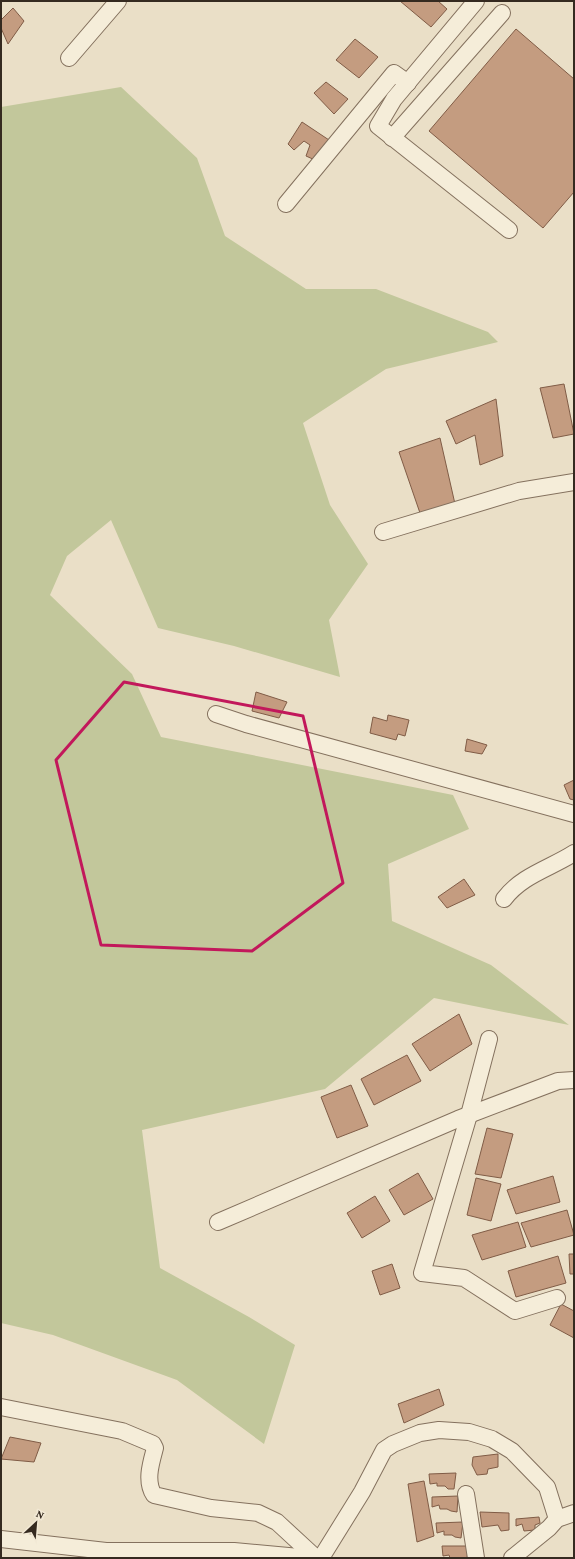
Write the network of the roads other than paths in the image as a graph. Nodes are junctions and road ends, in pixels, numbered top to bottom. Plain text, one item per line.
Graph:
1 (118, 1) edge
2 (476, 1) edge
3 (502, 14) dead end
4 (69, 58) dead end
5 (408, 83) junction
6 (392, 138) junction
7 (286, 204) dead end
8 (509, 230) dead end
9 (574, 482) edge
10 (383, 532) dead end
11 (216, 714) dead end
12 (574, 814) edge
13 (574, 853) edge
14 (504, 899) dead end
15 (489, 1039) dead end
16 (574, 1080) edge
17 (469, 1115) junction
18 (218, 1222) dead end
19 (557, 1298) dead end
20 (1, 1407) edge
21 (466, 1494) dead end
22 (574, 1513) edge
23 (557, 1519) junction
24 (289, 1533) junction
25 (1, 1539) edge
26 (133, 1554) edge
27 (276, 1554) junction
28 (310, 1558) edge
29 (316, 1558) edge
30 (321, 1558) edge
31 (476, 1558) edge
32 (512, 1558) edge

1 - 4 street
2 - 5 street
3 - 6 street
5 - 6 street
5 - 7 street
6 - 8 street
9 - 10 street
11 - 12 street
13 - 14 street
15 - 17 street
16 - 17 street
17 - 18 street
17 - 19 street
20 - 24 street
21 - 31 street
22 - 23 street
23 - 30 street
23 - 32 street
24 - 27 street
24 - 29 street
25 - 26 street
26 - 27 street
27 - 28 street

